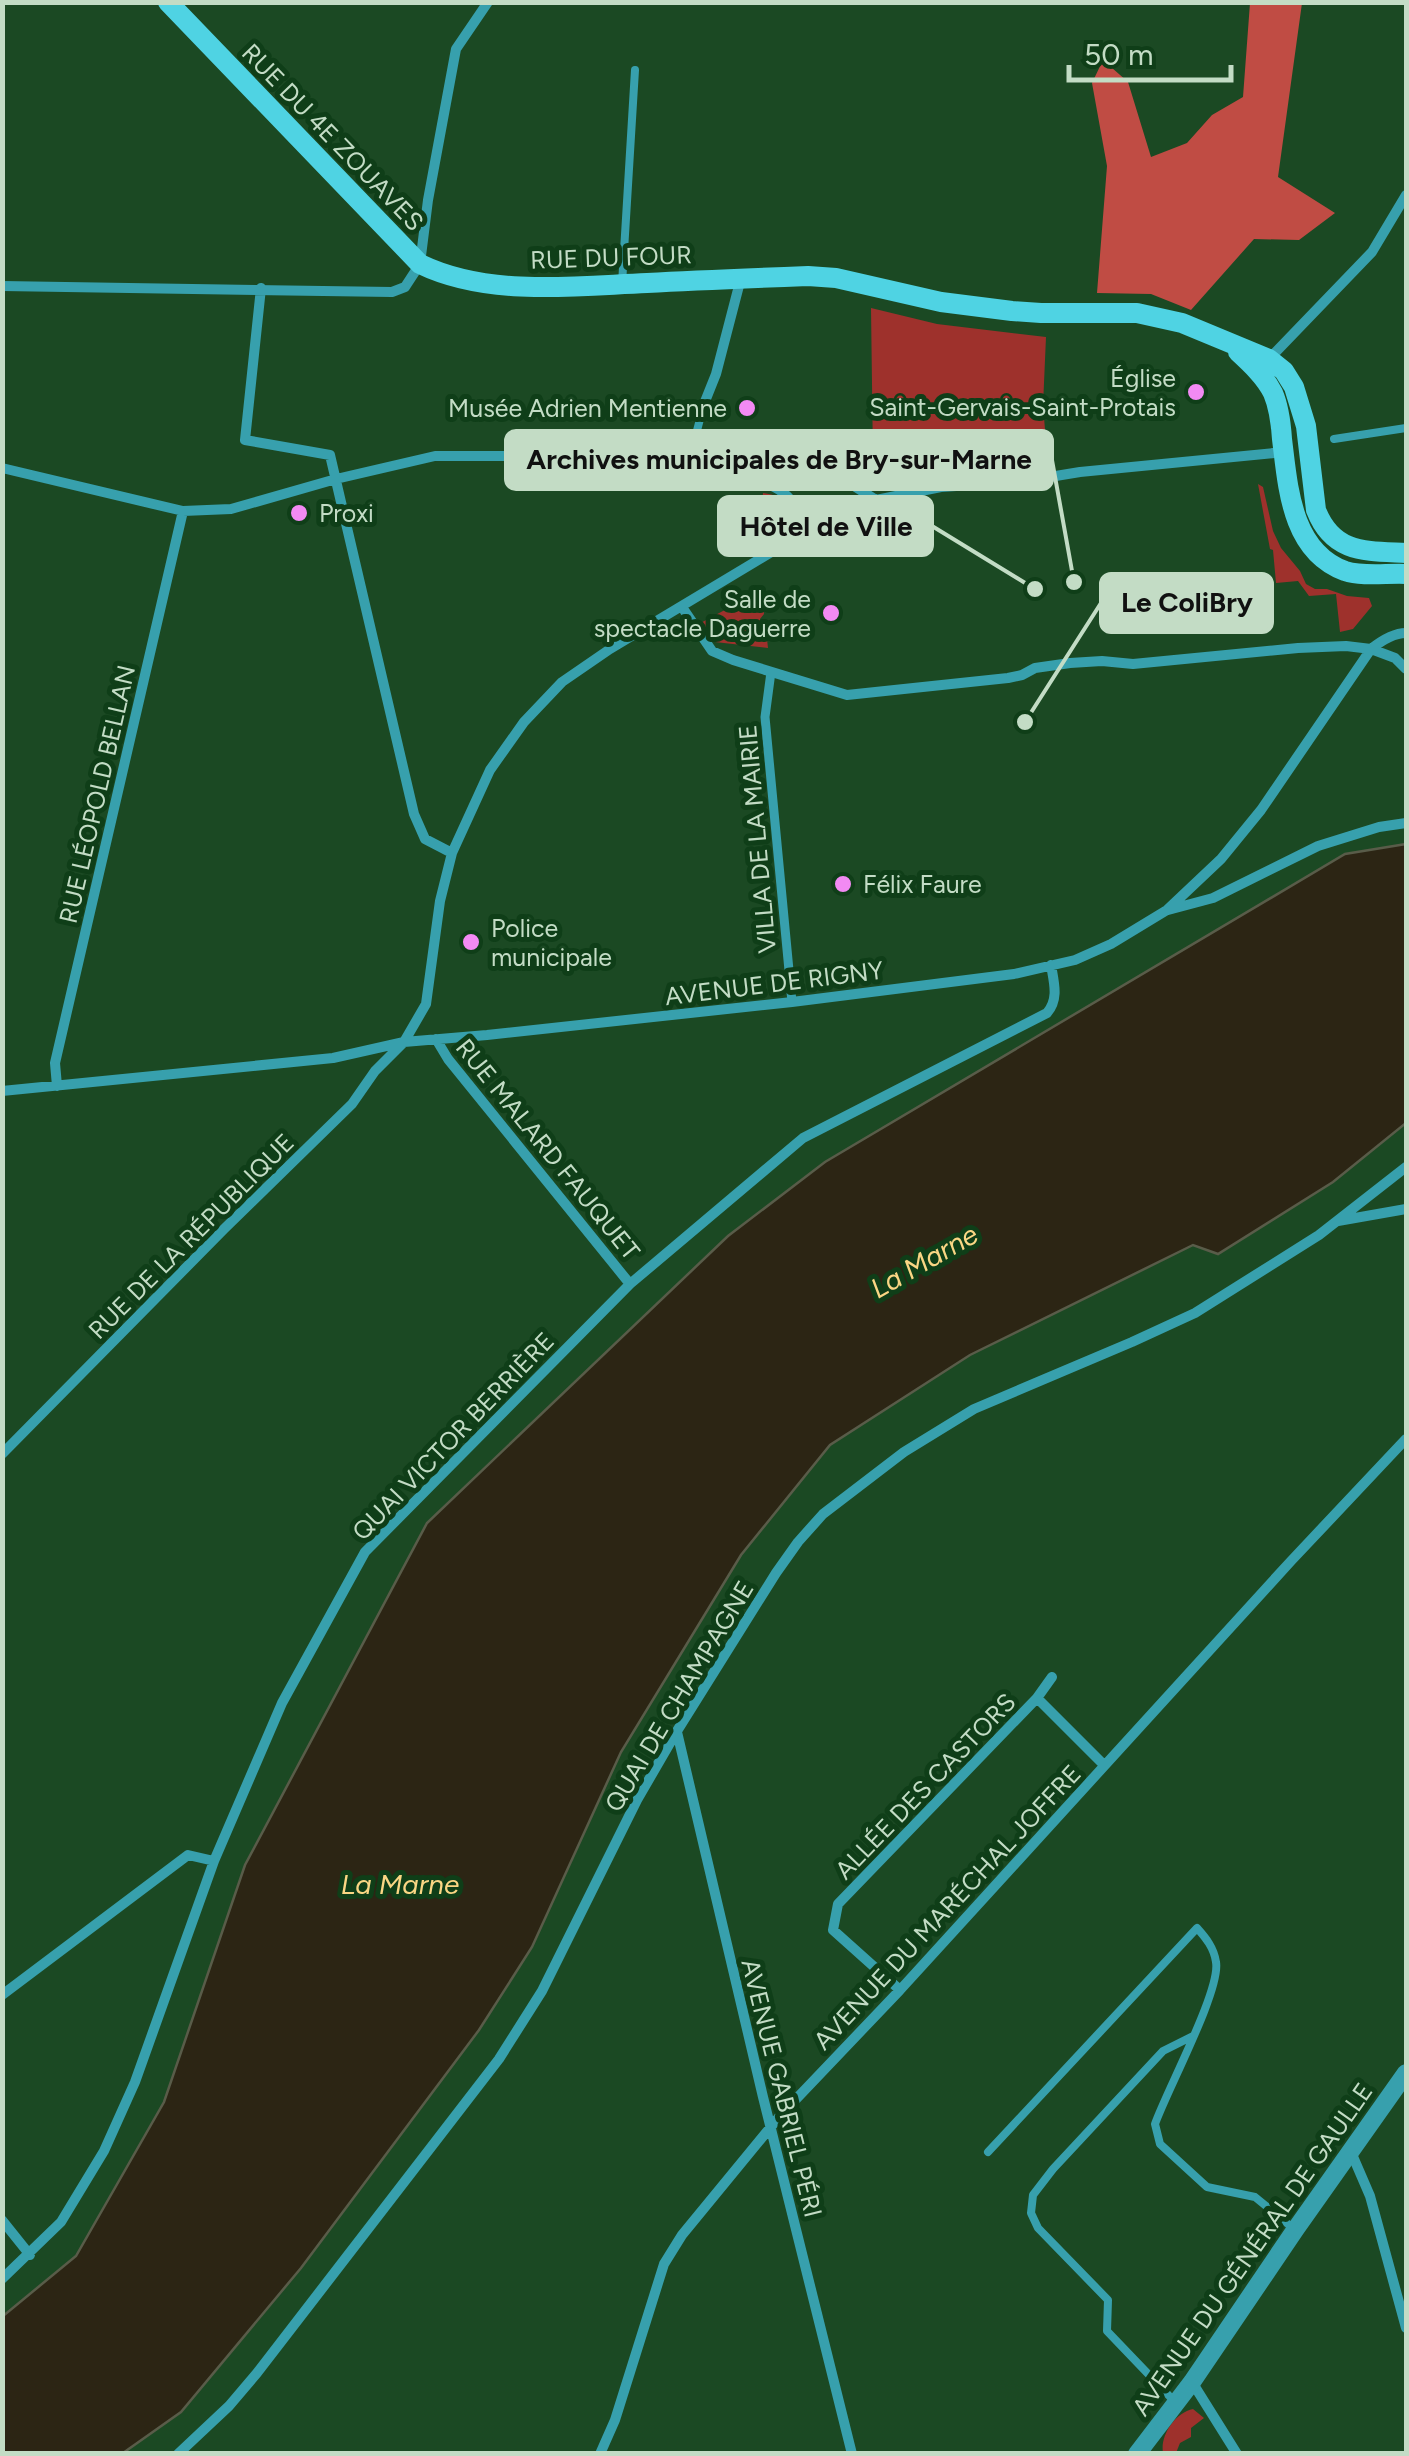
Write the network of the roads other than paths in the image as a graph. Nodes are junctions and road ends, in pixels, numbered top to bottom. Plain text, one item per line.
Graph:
1 (168, 2) edge
2 (488, 2) edge
3 (635, 70) dead end
4 (1406, 195) edge
5 (420, 264) junction
6 (741, 278) junction
7 (622, 284) junction
8 (2, 286) edge
9 (261, 288) junction
10 (1263, 364) junction
11 (704, 404) joint
12 (1406, 428) edge
13 (1334, 439) dead end
14 (1284, 452) junction
15 (2, 468) edge
16 (1310, 468) junction
17 (686, 472) junction
18 (336, 479) junction
19 (767, 484) junction
20 (876, 500) junction
21 (183, 511) junction
22 (781, 548) junction
23 (1406, 553) edge
24 (1406, 574) edge
25 (682, 607) junction
26 (1406, 633) edge
27 (1371, 649) junction
28 (1406, 669) edge
29 (771, 672) junction
30 (1406, 822) edge
31 (452, 853) junction
32 (1167, 910) junction
33 (1051, 966) junction
34 (792, 1002) junction
35 (436, 1039) junction
36 (404, 1042) junction
37 (57, 1086) junction
38 (2, 1092) edge
39 (1406, 1166) edge
40 (1406, 1210) edge
41 (1338, 1222) junction
42 (630, 1284) junction
43 (1406, 1439) edge
44 (2, 1454) edge
45 (1052, 1677) dead end
46 (1037, 1698) junction
47 (677, 1731) junction
48 (1104, 1766) junction
49 (214, 1862) junction
50 (900, 1990) junction
51 (2, 1995) edge
52 (1193, 2036) junction
53 (1406, 2073) edge
54 (771, 2129) junction
55 (988, 2152) dead end
56 (1351, 2152) junction
57 (2, 2220) edge
58 (1295, 2230) junction
59 (30, 2255) junction
60 (2, 2279) edge
61 (1406, 2328) edge
62 (1192, 2382) junction
63 (1175, 2402) junction
64 (1143, 2451) edge
65 (600, 2453) edge
66 (178, 2454) edge
67 (852, 2454) edge
68 (1237, 2454) edge

1 - 5 main road, RUE DU 4E ZOUAVES
2 - 5 street
3 - 7 lane
4 - 10 street
5 - 7 main road, RUE DU FOUR
5 - 9 street
6 - 7 main road, RUE DU FOUR
6 - 10 main road, RUE DU FOUR
6 - 11 street
8 - 9 street
9 - 18 street
10 - 14 main road
10 - 16 main road
11 - 17 lane
12 - 13 lane
14 - 16 main road
14 - 20 street, RUE DE LA RÉPUBLIQUE
14 - 24 main road
15 - 21 street
16 - 23 main road
17 - 18 street
17 - 19 street
18 - 21 street
18 - 31 street
19 - 20 street
19 - 22 street
20 - 22 street, RUE DE LA RÉPUBLIQUE
21 - 37 street, RUE LÉOPOLD BELLAN
22 - 25 street, RUE DE LA RÉPUBLIQUE
25 - 29 street
25 - 31 street, RUE DE LA RÉPUBLIQUE
26 - 27 street
27 - 28 street
27 - 29 street
27 - 32 street, AVENUE DE RIGNY
29 - 34 street, VILLA DE LA MAIRIE
30 - 32 street
31 - 36 street, RUE DE LA RÉPUBLIQUE
32 - 33 street, AVENUE DE RIGNY
33 - 34 street, AVENUE DE RIGNY
33 - 42 street, QUAI VICTOR BERRIÈRE
34 - 35 street, AVENUE DE RIGNY
35 - 36 street, AVENUE DE RIGNY
35 - 42 street, RUE MALARD FAUQUET
36 - 37 street, AVENUE DE RIGNY
36 - 44 street, RUE DE LA RÉPUBLIQUE
37 - 38 street, AVENUE DE RIGNY
39 - 41 street, QUAI DE CHAMPAGNE
40 - 41 street
41 - 47 street, QUAI DE CHAMPAGNE
42 - 49 street, QUAI VICTOR BERRIÈRE
43 - 48 street, AVENUE DU MARÉCHAL JOFFRE
45 - 46 street, ALLÉE DES CASTORS
46 - 48 street, ALLÉE DES CASTORS
46 - 50 street, ALLÉE DES CASTORS
47 - 54 street, AVENUE GABRIEL PÉRI
47 - 66 street, QUAI DE CHAMPAGNE
48 - 50 street, AVENUE DU MARÉCHAL JOFFRE
49 - 51 street
49 - 59 street, QUAI VICTOR BERRIÈRE
50 - 54 street, AVENUE DU MARÉCHAL JOFFRE
52 - 55 lane
52 - 58 lane
52 - 63 lane
53 - 56 street, AVENUE DU GÉNÉRAL DE GAULLE
54 - 65 street, AVENUE DU MARÉCHAL JOFFRE
54 - 67 street, AVENUE GABRIEL PÉRI
56 - 58 street, AVENUE DU GÉNÉRAL DE GAULLE
56 - 61 street
57 - 59 street
58 - 62 street, AVENUE DU GÉNÉRAL DE GAULLE
59 - 60 street, QUAI VICTOR BERRIÈRE
62 - 63 street, AVENUE DU GÉNÉRAL DE GAULLE
62 - 68 street
63 - 64 street, AVENUE DU GÉNÉRAL DE GAULLE

